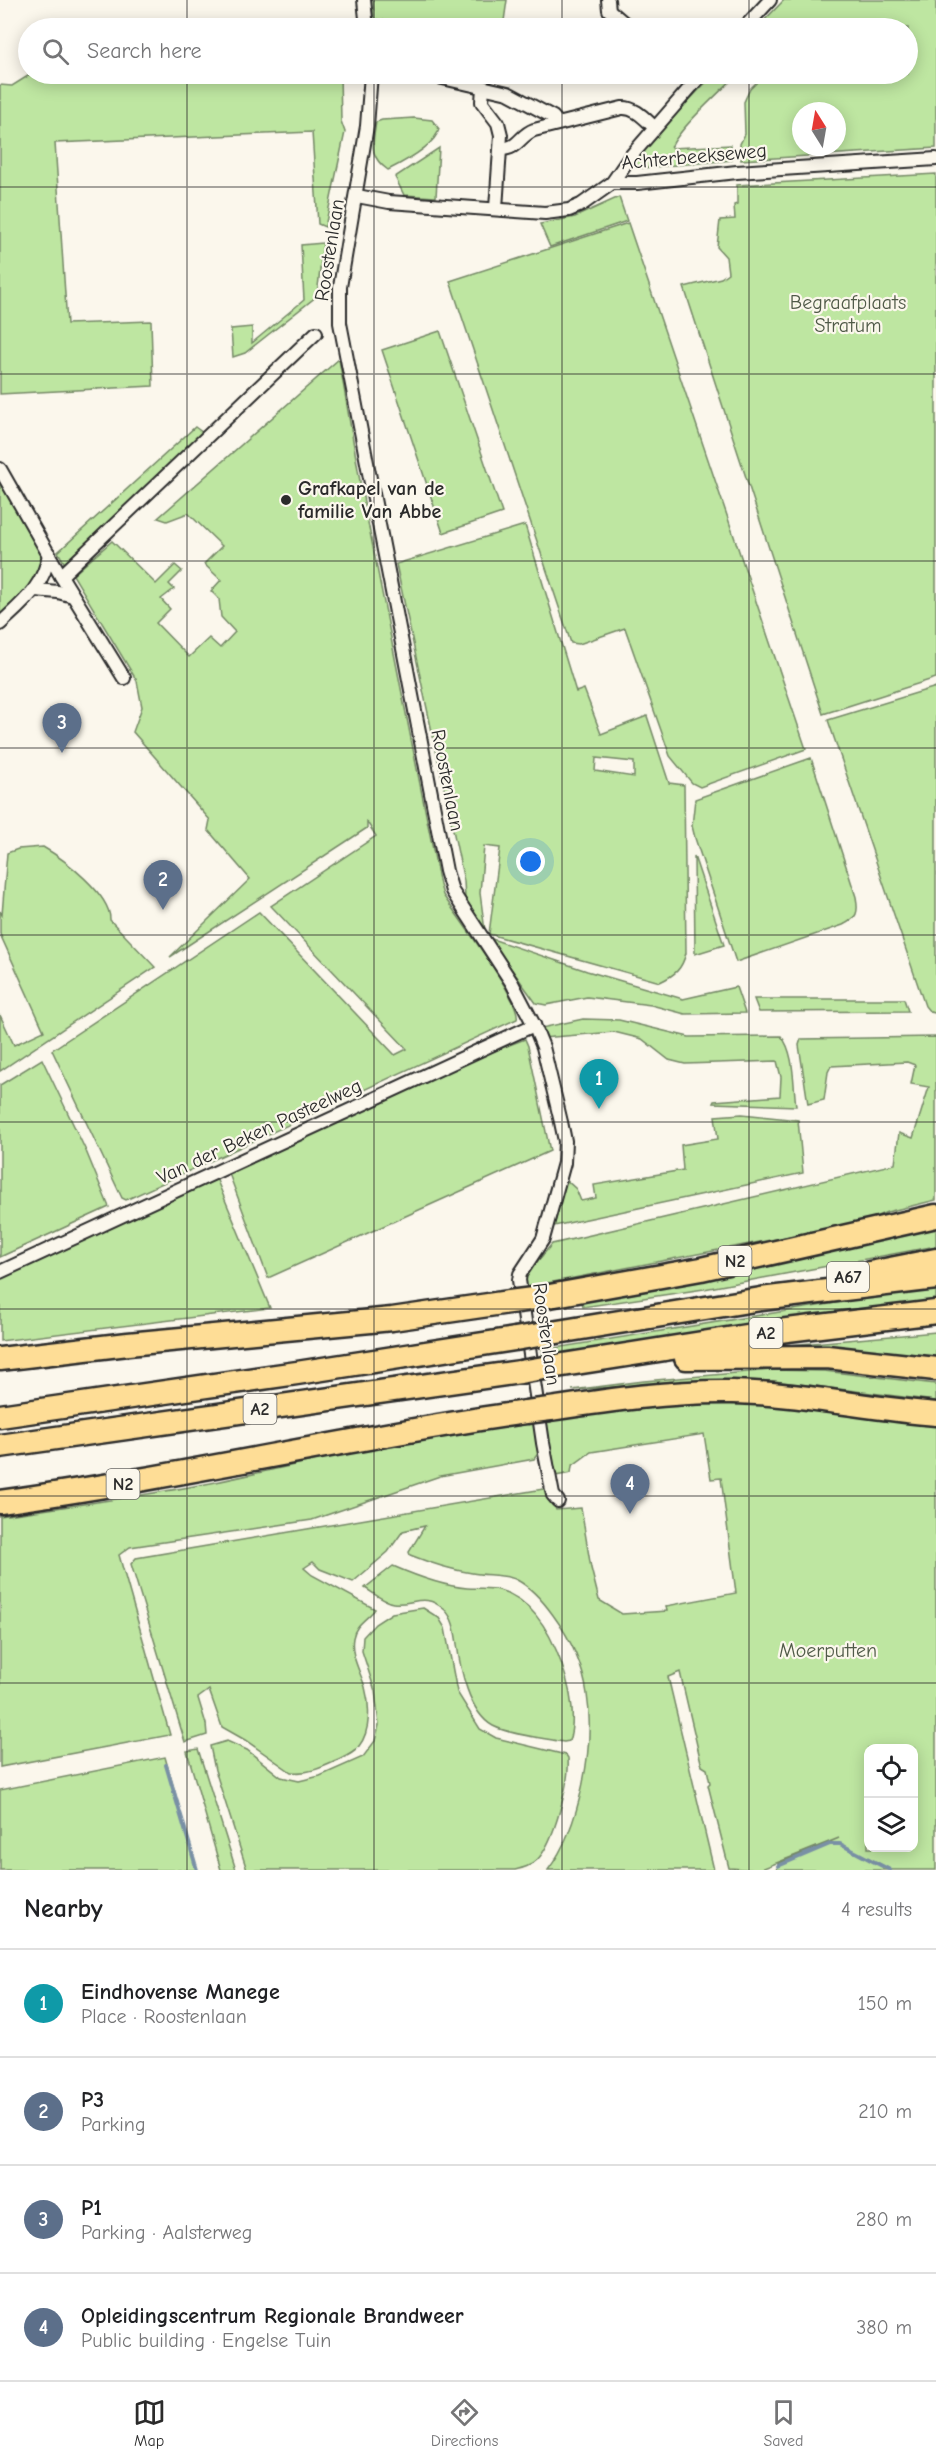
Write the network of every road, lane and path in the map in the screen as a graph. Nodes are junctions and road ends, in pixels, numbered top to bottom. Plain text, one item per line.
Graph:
1 (364, 0) edge
2 (609, 0) edge
3 (770, 0) edge
4 (366, 18) edge
5 (618, 18) edge
6 (753, 18) edge
7 (370, 84) edge
8 (470, 84) edge
9 (692, 84) edge
10 (483, 87) junction
11 (558, 123) junction
12 (654, 127) junction
13 (501, 149) junction
14 (936, 159) edge
15 (612, 183) junction
16 (357, 196) junction
17 (496, 208) junction
18 (316, 333) dead end
19 (0, 469) edge
20 (49, 554) junction
21 (61, 576) junction
22 (35, 590) junction
23 (73, 596) junction
24 (0, 624) edge
25 (124, 678) dead end
26 (534, 1025) junction
27 (936, 1216) edge
28 (936, 1260) edge
29 (0, 1272) edge
30 (936, 1278) edge
31 (760, 1299) junction
32 (936, 1312) edge
33 (0, 1359) edge
34 (598, 1360) junction
35 (936, 1369) edge
36 (936, 1414) edge
37 (0, 1416) edge
38 (0, 1446) edge
39 (558, 1501) dead end
40 (0, 1502) edge

1 - 4 street
2 - 5 street
3 - 6 street
7 - 16 street, Roostenlaan
8 - 10 street
9 - 12 street
10 - 11 street
10 - 13 street
11 - 12 street
11 - 13 street
12 - 15 street
13 - 17 street
14 - 15 street, Achterbeekseweg
15 - 17 street, Achterbeekseweg
16 - 17 street, Achterbeekseweg
16 - 26 street, Roostenlaan
18 - 21 street
19 - 20 street
20 - 21 street
20 - 22 street
21 - 23 street
22 - 23 street
22 - 24 street
23 - 25 street
26 - 29 street, Van der Beken Pasteelweg
26 - 39 street, Roostenlaan
27 - 33 highway, N2, bridge
28 - 31 highway, A67
30 - 31 highway, A2
31 - 37 highway, A2, bridge
32 - 34 highway, A2
34 - 35 highway
34 - 38 highway, A2, bridge
36 - 40 highway, N2, bridge

